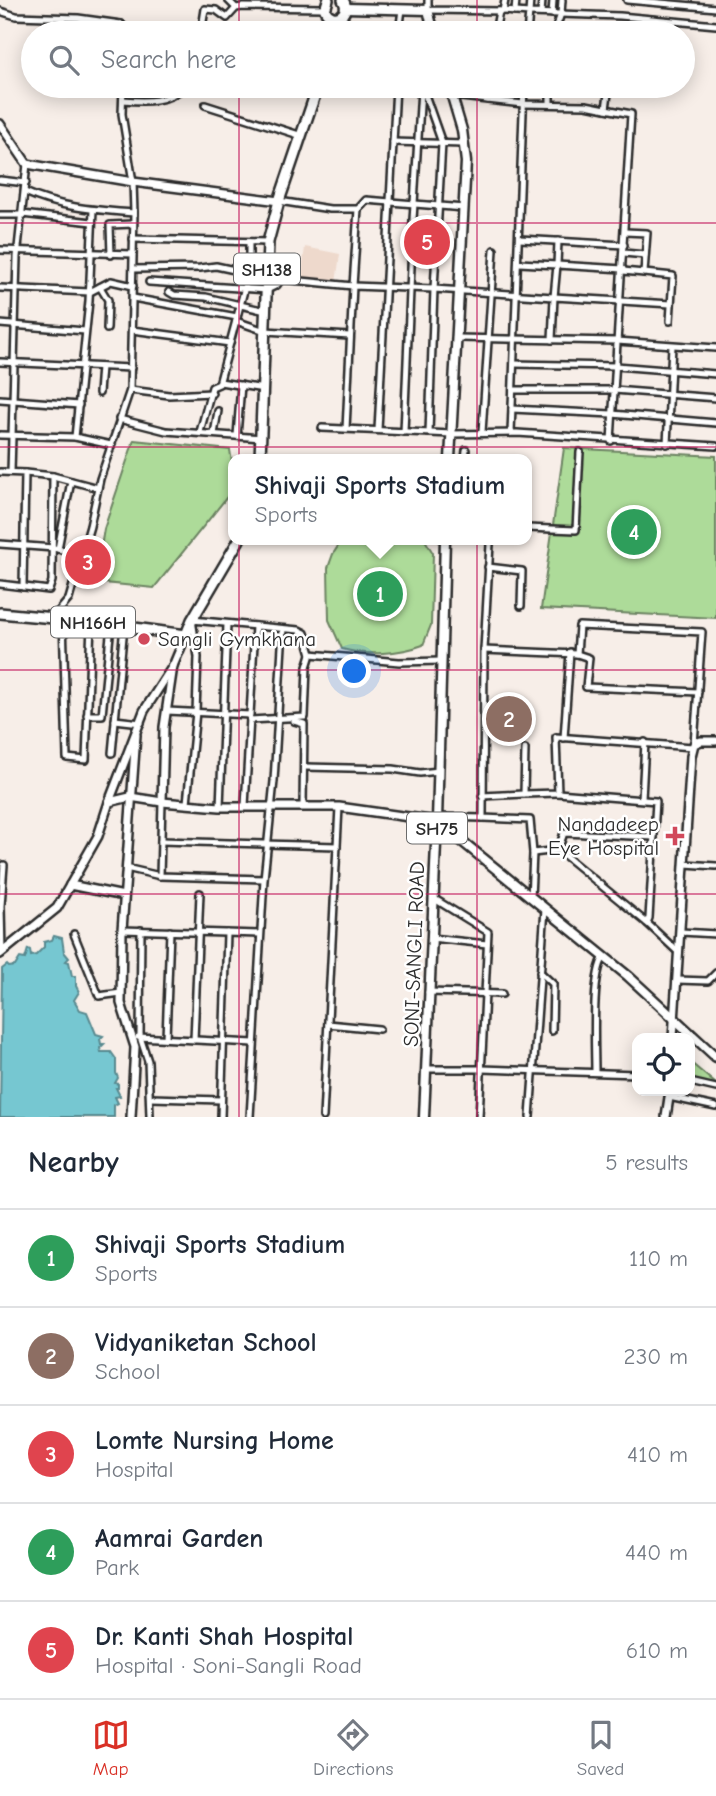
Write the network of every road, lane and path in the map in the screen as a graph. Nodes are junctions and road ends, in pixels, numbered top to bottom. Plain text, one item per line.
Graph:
1 (206, 0) edge
2 (228, 0) edge
3 (428, 0) edge
4 (475, 0) edge
5 (505, 0) edge
6 (516, 0) edge
7 (530, 0) edge
8 (542, 0) edge
9 (553, 0) edge
10 (562, 0) edge
11 (627, 0) edge
12 (327, 4) edge
13 (344, 4) edge
14 (236, 8) junction
15 (716, 8) edge
16 (205, 9) junction
17 (402, 9) junction
18 (0, 10) edge
19 (428, 10) junction
20 (475, 10) junction
21 (501, 11) junction
22 (515, 12) junction
23 (528, 13) junction
24 (541, 13) junction
25 (552, 14) junction
26 (561, 14) junction
27 (335, 18) junction
28 (100, 21) edge
29 (203, 21) edge
30 (334, 21) edge
31 (400, 21) edge
32 (431, 21) edge
33 (498, 21) edge
34 (528, 21) edge
35 (558, 21) edge
36 (673, 21) edge
37 (695, 23) edge
38 (716, 25) edge
39 (167, 98) edge
40 (314, 98) edge
41 (395, 98) edge
42 (421, 98) edge
43 (426, 98) edge
44 (452, 98) edge
45 (470, 98) edge
46 (523, 98) edge
47 (550, 98) edge
48 (607, 98) edge
49 (123, 100) joint
50 (488, 100) joint
51 (523, 104) junction
52 (550, 104) junction
53 (205, 105) dead end
54 (606, 109) junction
55 (0, 124) edge
56 (302, 136) junction
57 (418, 141) junction
58 (393, 142) junction
59 (442, 143) junction
60 (463, 144) junction
61 (27, 164) junction
62 (0, 180) edge
63 (26, 183) junction
64 (133, 183) junction
65 (25, 192) junction
66 (279, 201) junction
67 (390, 204) junction
68 (414, 205) junction
69 (439, 206) junction
70 (464, 208) junction
71 (358, 209) junction
72 (93, 210) junction
73 (134, 213) junction
74 (0, 215) edge
75 (22, 215) junction
76 (92, 222) junction
77 (133, 224) junction
78 (625, 232) junction
79 (133, 239) junction
80 (520, 239) junction
81 (558, 241) junction
82 (249, 242) junction
83 (268, 242) junction
84 (624, 245) junction
85 (0, 250) edge
86 (494, 250) dead end
87 (18, 251) junction
88 (624, 253) junction
89 (133, 254) junction
90 (90, 255) junction
91 (111, 255) junction
92 (645, 255) junction
93 (519, 263) junction
94 (557, 265) junction
95 (133, 269) junction
96 (623, 270) junction
97 (249, 272) junction
98 (644, 273) junction
99 (267, 276) junction
100 (149, 282) dead end
101 (133, 286) junction
102 (353, 286) junction
103 (100, 287) junction
104 (245, 287) junction
105 (386, 287) junction
106 (0, 288) edge
107 (16, 288) junction
108 (410, 288) junction
109 (434, 289) junction
110 (267, 290) junction
111 (461, 291) junction
112 (90, 292) junction
113 (169, 292) dead end
114 (492, 293) junction
115 (517, 295) junction
116 (554, 297) junction
117 (133, 298) junction
118 (620, 300) junction
119 (671, 304) junction
120 (240, 305) junction
121 (266, 312) junction
122 (236, 319) junction
123 (670, 321) dead end
124 (0, 324) edge
125 (15, 325) junction
126 (107, 329) dead end
127 (132, 330) junction
128 (85, 331) junction
129 (265, 331) junction
130 (350, 336) junction
131 (458, 338) junction
132 (489, 339) junction
133 (515, 340) junction
134 (552, 340) junction
135 (617, 341) junction
136 (230, 343) junction
137 (673, 346) junction
138 (716, 348) edge
139 (0, 362) edge
140 (13, 363) junction
141 (514, 364) junction
142 (81, 366) junction
143 (616, 366) junction
144 (101, 367) junction
145 (131, 368) junction
146 (671, 372) junction
147 (716, 374) edge
148 (220, 382) junction
149 (241, 385) junction
150 (264, 389) junction
151 (130, 390) junction
152 (212, 390) junction
153 (513, 390) junction
154 (614, 390) junction
155 (99, 393) dead end
156 (670, 395) junction
157 (716, 398) edge
158 (0, 399) edge
159 (13, 400) junction
160 (79, 405) junction
161 (512, 409) junction
162 (218, 411) dead end
163 (612, 414) junction
164 (119, 419) junction
165 (668, 419) junction
166 (716, 423) edge
167 (322, 428) dead end
168 (346, 429) junction
169 (377, 430) junction
170 (200, 432) junction
171 (404, 432) junction
172 (482, 432) junction
173 (429, 433) junction
174 (512, 433) junction
175 (12, 434) junction
176 (214, 434) junction
177 (452, 434) junction
178 (0, 435) edge
179 (237, 436) junction
180 (75, 437) junction
181 (262, 439) junction
182 (611, 441) junction
183 (667, 444) junction
184 (111, 445) junction
185 (716, 446) edge
186 (466, 450) dead end
187 (580, 452) dead end
188 (260, 454) edge
189 (450, 454) edge
190 (466, 454) edge
191 (0, 472) edge
192 (11, 472) junction
193 (25, 473) junction
194 (53, 476) junction
195 (71, 481) junction
196 (98, 488) junction
197 (532, 528) edge
198 (0, 544) edge
199 (24, 545) junction
200 (236, 545) edge
201 (445, 545) edge
202 (490, 545) edge
203 (54, 548) junction
204 (81, 555) junction
205 (488, 567) junction
206 (0, 584) edge
207 (23, 587) junction
208 (521, 606) dead end
209 (0, 613) edge
210 (53, 618) junction
211 (63, 619) junction
212 (192, 620) junction
213 (91, 622) junction
214 (227, 624) junction
215 (111, 625) junction
216 (124, 626) junction
217 (255, 626) junction
218 (283, 629) junction
219 (186, 635) junction
220 (484, 650) junction
221 (570, 652) junction
222 (311, 654) junction
223 (578, 654) junction
224 (442, 660) junction
225 (173, 666) junction
226 (698, 692) junction
227 (167, 711) junction
228 (196, 712) junction
229 (223, 713) junction
230 (87, 715) junction
231 (250, 717) junction
232 (115, 720) junction
233 (277, 720) junction
234 (141, 723) junction
235 (136, 735) junction
236 (564, 738) junction
237 (716, 741) edge
238 (645, 743) junction
239 (694, 746) junction
240 (525, 749) dead end
241 (112, 753) dead end
242 (305, 767) junction
243 (439, 771) junction
244 (524, 793) junction
245 (558, 793) junction
246 (482, 796) junction
247 (130, 797) junction
248 (642, 799) junction
249 (109, 802) junction
250 (162, 802) junction
251 (187, 803) junction
252 (245, 806) junction
253 (220, 807) junction
254 (271, 807) junction
255 (303, 807) junction
256 (339, 807) junction
257 (483, 818) junction
258 (437, 819) junction
259 (654, 837) junction
260 (160, 841) junction
261 (268, 845) junction
262 (337, 846) junction
263 (558, 850) junction
264 (533, 853) junction
265 (685, 864) junction
266 (4, 865) dead end
267 (716, 866) edge
268 (126, 868) junction
269 (160, 876) junction
270 (264, 879) junction
271 (70, 886) junction
272 (200, 893) dead end
273 (124, 896) junction
274 (433, 898) junction
275 (531, 898) junction
276 (545, 909) junction
277 (647, 923) junction
278 (122, 930) junction
279 (141, 930) junction
280 (170, 931) junction
281 (198, 932) junction
282 (681, 932) junction
283 (227, 933) junction
284 (74, 934) dead end
285 (260, 934) junction
286 (716, 934) edge
287 (431, 939) junction
288 (487, 944) junction
289 (679, 953) junction
290 (1, 954) edge
291 (604, 957) junction
292 (540, 972) junction
293 (716, 973) edge
294 (677, 980) junction
295 (428, 992) junction
296 (121, 993) junction
297 (485, 993) junction
298 (502, 994) dead end
299 (674, 1018) junction
300 (328, 1024) junction
301 (379, 1030) dead end
302 (552, 1031) dead end
303 (673, 1033) edge
304 (130, 1036) junction
305 (140, 1037) junction
306 (166, 1038) junction
307 (194, 1040) junction
308 (223, 1042) junction
309 (254, 1044) junction
310 (716, 1057) edge
311 (428, 1069) junction
312 (482, 1069) junction
313 (534, 1070) junction
314 (595, 1072) junction
315 (632, 1074) edge
316 (695, 1083) edge
317 (716, 1088) edge
318 (669, 1096) edge
319 (676, 1096) edge
320 (151, 1098) junction
321 (221, 1100) junction
322 (716, 1107) edge
323 (131, 1117) edge
324 (150, 1117) edge
325 (220, 1117) edge
326 (250, 1117) edge
327 (323, 1117) edge
328 (424, 1117) edge
329 (479, 1117) edge
330 (530, 1117) edge
331 (666, 1117) edge

1 - 16 street
2 - 14 street
3 - 19 street
4 - 20 street
5 - 21 street
6 - 22 street
7 - 23 street
8 - 24 street
9 - 25 street
10 - 26 street
11 - 15 street
12 - 14 street
12 - 27 highway
13 - 17 main road
13 - 27 highway
14 - 16 street
16 - 29 street
17 - 19 main road
17 - 31 street
18 - 28 street
19 - 20 street
19 - 32 main road
20 - 21 street
21 - 22 street
21 - 33 street
22 - 23 street
23 - 24 street
23 - 34 street
24 - 25 street
25 - 26 street
26 - 35 street
26 - 36 street
27 - 30 highway
37 - 38 street
39 - 49 street
40 - 56 highway, SH138
41 - 58 street
42 - 57 street
43 - 59 street
44 - 60 main road
45 - 50 street
46 - 51 street
47 - 52 street
48 - 54 street
49 - 64 street
50 - 51 street
51 - 52 street
51 - 80 street
52 - 54 street
53 - 56 street
54 - 78 street
55 - 61 main road
56 - 66 highway, SH138
57 - 58 street
57 - 59 street
57 - 68 street
58 - 67 street
59 - 60 street
59 - 69 street
60 - 70 main road
61 - 63 street
61 - 64 main road
62 - 63 street
63 - 65 street
64 - 66 main road
64 - 73 street
65 - 72 street
65 - 75 street
66 - 71 street
66 - 83 highway, SH138
67 - 68 street
67 - 71 street
67 - 105 street
68 - 69 street
68 - 108 street
69 - 70 street
69 - 109 street
70 - 111 main road
71 - 102 street
72 - 73 street
72 - 76 street
73 - 77 street
74 - 75 street
75 - 76 street
75 - 87 street
76 - 90 street
77 - 79 street
77 - 91 street
78 - 84 street
78 - 92 street
79 - 82 street
79 - 89 street
80 - 81 street
80 - 93 street
81 - 84 street
81 - 94 street
82 - 83 street
82 - 97 street
83 - 99 highway, SH138
84 - 88 street
85 - 87 street
86 - 114 street
87 - 90 street
87 - 107 street
88 - 92 street
88 - 96 street
89 - 91 street
89 - 95 street
90 - 91 street
90 - 112 street
92 - 98 street
93 - 94 street
93 - 115 street
94 - 96 street
94 - 116 street
95 - 97 street
95 - 101 street
96 - 98 street
96 - 118 street
97 - 99 street
97 - 104 street
98 - 119 street
99 - 110 highway, SH138
100 - 104 street
101 - 103 street
101 - 117 street
102 - 105 street
102 - 110 street
102 - 130 street
103 - 112 street
103 - 126 street
104 - 110 street
104 - 120 street
105 - 108 street
105 - 169 street
106 - 107 street
107 - 112 street
107 - 125 street
108 - 109 street
108 - 171 street
109 - 111 street
109 - 173 street
110 - 121 highway, SH138
111 - 114 street
111 - 131 main road
112 - 128 street
113 - 120 street
114 - 115 street
114 - 132 street
115 - 116 street
115 - 133 street
116 - 118 street
116 - 134 street
117 - 122 street
117 - 127 street
118 - 119 street
118 - 135 street
119 - 123 street
120 - 121 street
120 - 122 street
121 - 129 highway, SH138
122 - 129 street
122 - 136 street
124 - 125 street
125 - 128 street
125 - 140 street
127 - 136 street
127 - 145 street
128 - 142 street
129 - 130 street
129 - 150 highway, SH138
130 - 168 street
131 - 132 street
131 - 177 main road
132 - 133 street
132 - 172 street
133 - 134 street
133 - 141 street
134 - 135 street
135 - 137 street
135 - 143 street
136 - 148 street
137 - 138 street
137 - 146 street
139 - 140 street
140 - 142 street
140 - 159 street
141 - 143 street
141 - 153 street
142 - 144 street
142 - 160 street
143 - 146 street
143 - 154 street
144 - 145 street
144 - 155 street
145 - 151 street
146 - 147 street
146 - 156 street
148 - 149 street
148 - 152 street
149 - 150 street
149 - 179 street
150 - 181 highway, SH138
151 - 152 street
151 - 164 street
152 - 170 street
153 - 154 street
153 - 161 street
154 - 156 street
154 - 163 street
156 - 157 street
156 - 165 street
158 - 159 street
159 - 160 street
159 - 175 street
160 - 180 street
161 - 163 street
161 - 174 street
162 - 176 street
163 - 165 street
163 - 182 street
164 - 170 street
164 - 184 street
165 - 166 street
165 - 183 street
167 - 168 street
168 - 169 street
169 - 171 street
170 - 176 street
171 - 173 street
172 - 174 street
172 - 177 street
173 - 177 street
174 - 182 street
175 - 178 street
175 - 180 street
175 - 192 street
176 - 179 street
177 - 189 main road
179 - 181 street
180 - 184 street
181 - 188 highway, SH138
182 - 183 street
183 - 185 street
184 - 196 street
186 - 190 street
187 - 197 street
191 - 192 street
192 - 193 street
193 - 194 street
193 - 199 street
194 - 195 street
194 - 203 street
195 - 196 street
195 - 203 street
196 - 204 street
198 - 199 street
199 - 203 street
199 - 207 street
200 - 212 highway
201 - 224 main road, SONI-SANGLI ROAD / SH75
202 - 205 street
203 - 204 street
203 - 207 street
204 - 210 street
205 - 208 street
205 - 220 street
206 - 207 street
209 - 210 highway, NH166H
210 - 211 highway, NH166H
211 - 213 highway, NH166H
211 - 230 street
212 - 214 street
212 - 219 highway
212 - 228 street
213 - 215 highway, NH166H
213 - 230 street
214 - 217 street
214 - 229 street
215 - 216 highway, NH166H
215 - 230 street
216 - 219 highway, NH166H
216 - 232 street
217 - 218 street
217 - 231 street
218 - 222 street
218 - 233 street
219 - 225 main road
220 - 221 street
220 - 246 street
221 - 223 street
221 - 236 street
222 - 224 street
222 - 233 street
223 - 226 street
223 - 226 street
224 - 243 main road, SONI-SANGLI ROAD / SH75
225 - 227 main road
225 - 234 main road
226 - 239 street
227 - 228 street
227 - 250 main road
228 - 229 street
228 - 251 street
229 - 231 street
229 - 253 street
231 - 233 street
231 - 252 street
232 - 234 street
232 - 241 street
233 - 242 street
233 - 254 street
234 - 235 main road
235 - 247 main road
235 - 249 main road
236 - 238 street
236 - 245 street
237 - 239 main road
238 - 239 street
238 - 248 street
239 - 265 main road
240 - 244 street
242 - 243 street
242 - 255 street
243 - 258 main road, SONI-SANGLI ROAD / SH75
244 - 245 street
244 - 246 street
245 - 248 street
246 - 257 street
247 - 249 main road
247 - 250 main road
247 - 268 main road
248 - 259 street
249 - 271 main road
250 - 251 main road
250 - 260 street
251 - 253 main road
252 - 253 main road
252 - 254 main road
254 - 255 main road
254 - 261 street
255 - 256 main road
256 - 258 main road
256 - 262 street
257 - 258 street
257 - 264 street
258 - 274 main road, SONI-SANGLI ROAD / SH75
258 - 275 main road, SH75
259 - 263 street
259 - 277 street
260 - 261 street
260 - 269 street
261 - 262 street
261 - 270 street
262 - 300 street
263 - 264 street
263 - 277 street
264 - 275 street
265 - 267 street
265 - 282 main road
266 - 290 street
268 - 269 street
268 - 273 main road
269 - 270 street
270 - 285 street
271 - 273 main road
271 - 290 main road
272 - 281 street
273 - 278 main road
274 - 287 main road, SONI-SANGLI ROAD / SH75
274 - 288 street
275 - 276 main road, SH75
276 - 291 main road, SH75
276 - 292 street
277 - 289 street
278 - 279 street
278 - 296 main road
279 - 280 street
279 - 305 street
280 - 281 street
280 - 306 street
281 - 283 street
281 - 307 street
282 - 286 street
282 - 289 main road
283 - 285 street
283 - 308 street
284 - 296 street
285 - 309 street
287 - 288 street
287 - 295 main road, SONI-SANGLI ROAD / SH75
288 - 297 street
289 - 294 main road
291 - 299 main road, SH75
291 - 314 street
292 - 302 street
292 - 313 street
293 - 294 street
294 - 299 main road
295 - 297 street
295 - 311 main road, SONI-SANGLI ROAD / SH75
296 - 304 main road
297 - 298 street
297 - 312 street
299 - 303 main road
299 - 310 main road, SH75
300 - 301 street
300 - 327 street
304 - 305 street
304 - 323 main road
305 - 306 street
305 - 320 street
306 - 307 street
307 - 308 street
308 - 309 street
308 - 321 street
309 - 326 street
311 - 312 street
311 - 328 main road, SONI-SANGLI ROAD / SH75
312 - 313 street
312 - 329 street
313 - 314 street
313 - 330 street
314 - 315 street
316 - 317 street
318 - 331 main road
319 - 322 street
320 - 321 street
320 - 324 street
321 - 325 street

